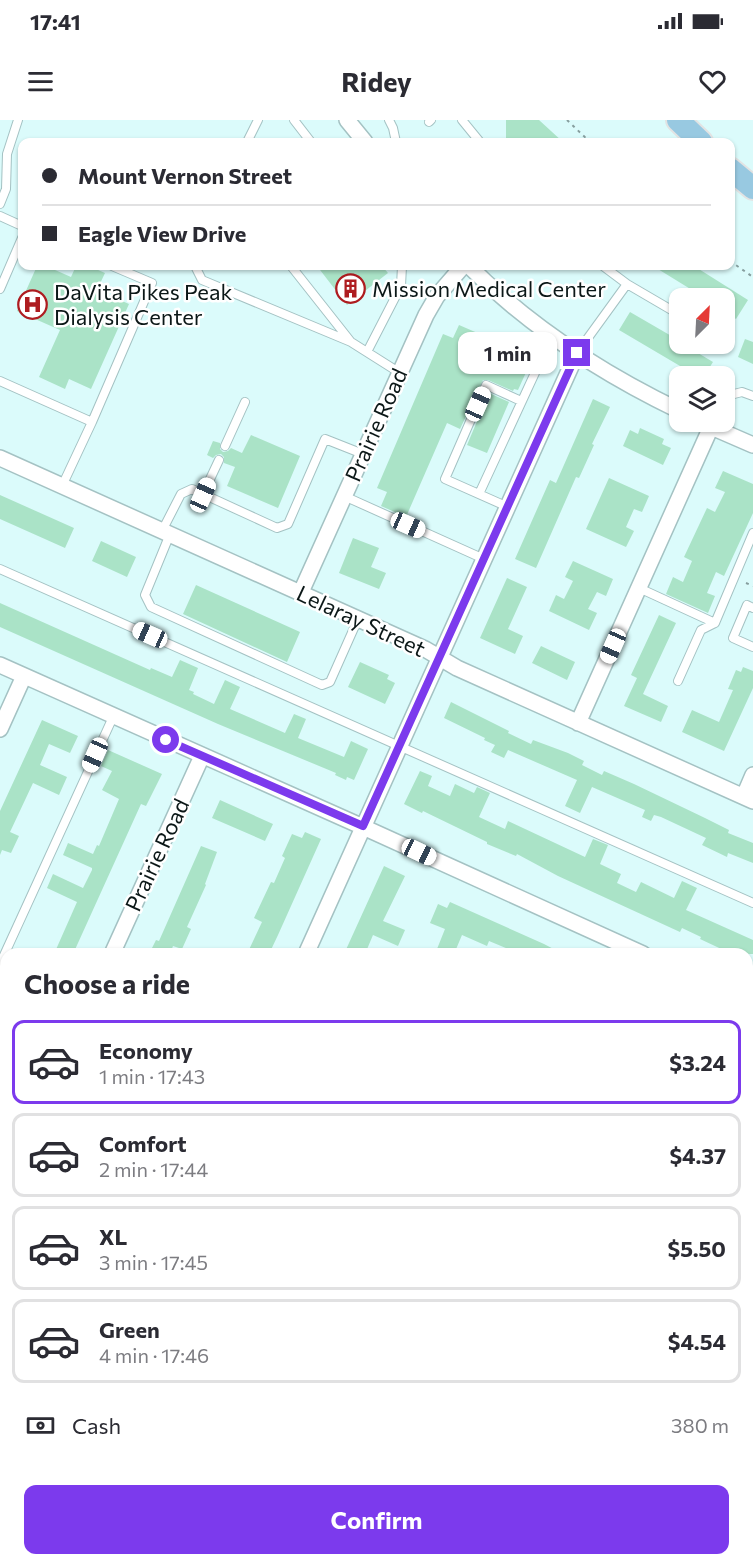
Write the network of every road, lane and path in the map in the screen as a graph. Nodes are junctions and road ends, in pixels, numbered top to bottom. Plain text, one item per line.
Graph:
1 (18, 120) edge
2 (258, 120) edge
3 (294, 120) edge
4 (347, 120) edge
5 (389, 120) edge
6 (462, 120) edge
7 (567, 120) edge
8 (679, 120) edge
9 (249, 138) edge
10 (308, 138) edge
11 (361, 138) edge
12 (395, 138) edge
13 (477, 138) edge
14 (586, 138) edge
15 (697, 138) edge
16 (735, 173) edge
17 (3, 188) edge
18 (753, 188) edge
19 (0, 204) edge
20 (0, 216) edge
21 (18, 224) edge
22 (18, 247) edge
23 (735, 265) edge
24 (121, 270) edge
25 (197, 270) edge
26 (294, 270) edge
27 (402, 270) edge
28 (460, 270) edge
29 (474, 270) edge
30 (608, 270) edge
31 (753, 278) edge
32 (627, 284) junction
33 (0, 289) edge
34 (669, 309) edge
35 (552, 336) junction
36 (351, 342) junction
37 (367, 352) junction
38 (577, 353) junction
39 (400, 373) junction
40 (0, 381) edge
41 (735, 394) edge
42 (753, 396) edge
43 (521, 401) junction
44 (245, 402) dead end
45 (669, 405) edge
46 (92, 422) junction
47 (705, 432) edge
48 (727, 432) edge
49 (753, 445) edge
50 (225, 446) dead end
51 (363, 454) junction
52 (0, 458) edge
53 (219, 460) dead end
54 (62, 486) junction
55 (479, 494) junction
56 (203, 495) junction
57 (344, 496) junction
58 (508, 507) junction
59 (166, 532) junction
60 (753, 533) edge
61 (484, 559) junction
62 (0, 569) edge
63 (746, 583) dead end
64 (753, 586) edge
65 (639, 588) junction
66 (301, 592) junction
67 (753, 608) edge
68 (358, 619) junction
69 (715, 623) junction
70 (753, 647) edge
71 (440, 658) junction
72 (0, 665) edge
73 (24, 676) junction
74 (678, 681) dead end
75 (113, 717) junction
76 (578, 723) junction
77 (0, 729) edge
78 (400, 745) junction
79 (202, 756) junction
80 (753, 775) edge
81 (748, 798) edge
82 (363, 826) junction
83 (753, 903) edge
84 (7, 948) edge
85 (115, 948) edge
86 (309, 948) edge
87 (630, 948) edge

1 - 17 lane
2 - 9 lane
3 - 10 lane
4 - 11 street
5 - 12 lane
6 - 13 lane
7 - 14 path
8 - 15 main road
16 - 18 main road
17 - 19 lane
20 - 21 lane
22 - 33 lane
23 - 31 path
24 - 46 lane
25 - 36 lane
26 - 36 lane
27 - 37 lane
28 - 39 street, Prairie Road
29 - 35 street
30 - 32 lane
32 - 34 lane
32 - 38 lane
35 - 38 street
35 - 43 lane
36 - 37 lane
37 - 39 lane
38 - 45 street
38 - 58 street
39 - 51 street, Prairie Road
40 - 46 lane
41 - 42 lane
43 - 55 lane
43 - 55 lane
44 - 50 lane
46 - 54 lane
47 - 65 street
48 - 49 street
51 - 56 lane
51 - 57 street, Prairie Road
52 - 54 street, Lelaray Street
53 - 56 lane
54 - 59 street, Lelaray Street
55 - 58 lane
56 - 59 lane
57 - 61 lane
57 - 66 street, Prairie Road
58 - 61 street
59 - 66 street, Lelaray Street
59 - 68 lane
60 - 69 lane
61 - 71 street
62 - 78 lane
63 - 64 path
65 - 69 lane
65 - 76 street
66 - 68 street, Lelaray Street
67 - 70 lane
68 - 71 street, Lelaray Street
69 - 74 lane
71 - 76 street, Lelaray Street
71 - 78 street
72 - 73 street
73 - 75 street
73 - 77 street
75 - 79 street
75 - 84 lane
76 - 81 street, Lelaray Street
78 - 82 street
78 - 83 lane
79 - 82 street
79 - 85 street, Prairie Road
80 - 81 street
82 - 86 street
82 - 87 street

